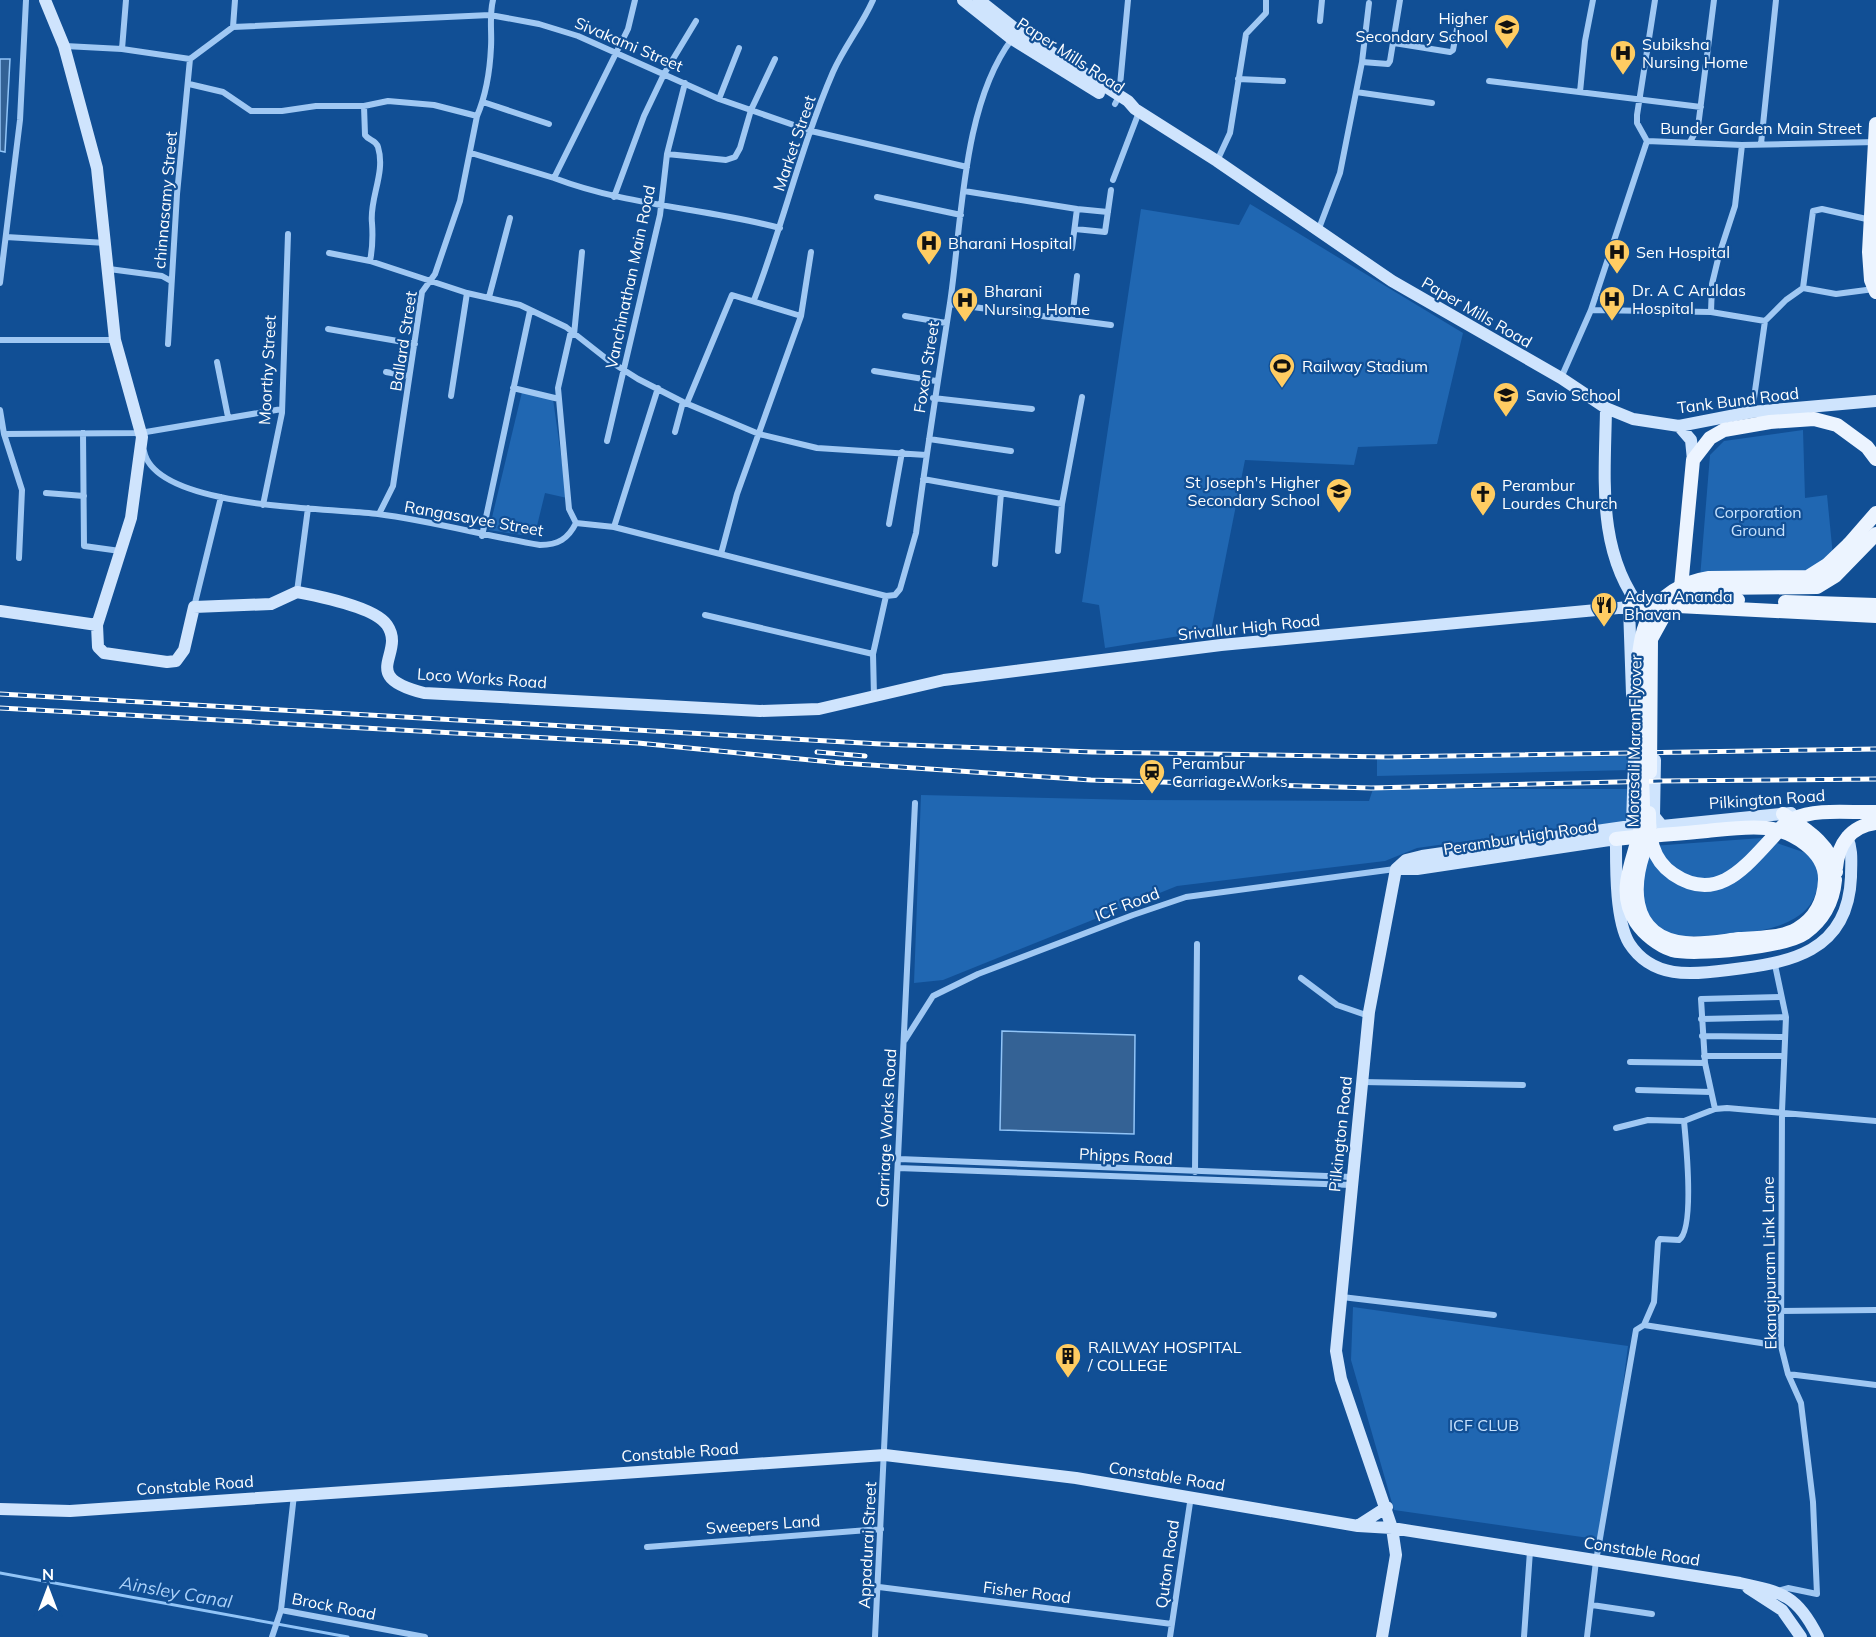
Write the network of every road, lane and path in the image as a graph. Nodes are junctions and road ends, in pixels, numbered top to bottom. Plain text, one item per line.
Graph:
1 (26, 0) edge
2 (45, 0) edge
3 (126, 0) edge
4 (235, 0) edge
5 (493, 0) edge
6 (635, 0) edge
7 (873, 0) edge
8 (963, 0) edge
9 (1128, 0) edge
10 (1266, 0) edge
11 (1322, 0) edge
12 (1400, 0) edge
13 (1593, 0) edge
14 (1655, 0) edge
15 (1714, 0) edge
16 (1776, 0) edge
17 (1368, 3) dead end
18 (986, 5) edge
19 (490, 15) junction
20 (696, 21) dead end
21 (1320, 21) dead end
22 (1458, 24) dead end
23 (233, 27) junction
24 (1012, 39) junction
25 (1394, 43) junction
26 (64, 46) junction
27 (739, 48) dead end
28 (122, 49) junction
29 (617, 54) junction
30 (190, 59) junction
31 (775, 59) dead end
32 (1362, 62) junction
33 (664, 74) junction
34 (1238, 79) junction
35 (1283, 81) dead end
36 (1490, 81) dead end
37 (685, 83) junction
38 (189, 84) junction
39 (1356, 92) junction
40 (1580, 92) junction
41 (719, 99) junction
42 (1638, 99) junction
43 (1117, 100) junction
44 (483, 102) junction
45 (1432, 103) dead end
46 (364, 106) junction
47 (1701, 107) junction
48 (751, 110) junction
49 (1137, 111) junction
50 (477, 116) junction
51 (549, 124) dead end
52 (1876, 124) edge
53 (811, 131) junction
54 (1647, 141) junction
55 (1690, 142) junction
56 (1876, 142) edge
57 (1761, 144) junction
58 (1742, 145) junction
59 (471, 153) junction
60 (668, 154) junction
61 (1217, 161) junction
62 (967, 167) junction
63 (1875, 169) edge
64 (554, 178) junction
65 (1113, 180) dead end
66 (964, 190) junction
67 (1111, 190) dead end
68 (614, 197) junction
69 (877, 197) dead end
70 (661, 206) junction
71 (0, 208) edge
72 (1077, 209) junction
73 (9, 210) junction
74 (1108, 212) junction
75 (961, 215) junction
76 (510, 218) dead end
77 (1872, 221) junction
78 (780, 228) junction
79 (1075, 229) junction
80 (1317, 232) junction
81 (4, 233) edge
82 (288, 234) dead end
83 (106, 243) junction
84 (1072, 249) dead end
85 (582, 252) dead end
86 (811, 252) dead end
87 (329, 253) dead end
88 (370, 261) junction
89 (109, 269) junction
90 (1077, 276) dead end
91 (429, 279) junction
92 (171, 281) junction
93 (0, 283) edge
94 (1875, 285) edge
95 (1803, 288) junction
96 (467, 293) junction
97 (489, 297) junction
98 (754, 300) junction
99 (950, 304) junction
100 (1591, 310) junction
101 (530, 311) junction
102 (1711, 312) junction
103 (801, 316) junction
104 (905, 316) dead end
105 (1072, 320) junction
106 (1765, 321) junction
107 (946, 324) junction
108 (1111, 325) dead end
109 (328, 329) dead end
110 (573, 333) junction
111 (0, 340) edge
112 (115, 340) junction
113 (168, 344) dead end
114 (415, 344) junction
115 (217, 362) dead end
116 (625, 370) junction
117 (874, 371) dead end
118 (386, 372) dead end
119 (408, 376) junction
120 (1561, 378) junction
121 (936, 381) junction
122 (513, 388) junction
123 (658, 388) junction
124 (452, 396) dead end
125 (1082, 397) dead end
126 (933, 398) junction
127 (559, 399) junction
128 (1876, 401) edge
129 (685, 403) junction
130 (1606, 408) junction
131 (282, 409) junction
132 (1032, 409) dead end
133 (0, 410) edge
134 (1751, 412) junction
135 (228, 417) junction
136 (1, 420) edge
137 (1679, 426) junction
138 (675, 432) dead end
139 (4, 434) junction
140 (83, 434) junction
141 (759, 434) junction
142 (141, 435) junction
143 (929, 439) junction
144 (607, 441) dead end
145 (902, 452) junction
146 (1011, 452) dead end
147 (926, 454) junction
148 (1876, 459) edge
149 (1693, 460) junction
150 (923, 479) junction
151 (46, 493) dead end
152 (1001, 494) junction
153 (84, 496) junction
154 (221, 497) junction
155 (1062, 504) junction
156 (263, 506) junction
157 (308, 508) junction
158 (1876, 513) edge
159 (379, 514) junction
160 (576, 523) junction
161 (889, 524) dead end
162 (614, 527) junction
163 (1876, 534) edge
164 (482, 536) junction
165 (1058, 550) dead end
166 (120, 551) junction
167 (721, 554) junction
168 (19, 558) dead end
169 (995, 564) dead end
170 (1682, 571) junction
171 (297, 592) junction
172 (886, 596) junction
173 (1675, 602) junction
174 (1876, 605) edge
175 (194, 607) junction
176 (1634, 607) junction
177 (0, 611) edge
178 (705, 615) dead end
179 (1876, 615) edge
180 (97, 625) junction
181 (1661, 630) junction
182 (873, 654) junction
183 (874, 696) junction
184 (915, 803) dead end
185 (1847, 810) junction
186 (1876, 810) edge
187 (1783, 814) junction
188 (1871, 824) edge
189 (1632, 826) junction
190 (1847, 837) junction
191 (1616, 839) junction
192 (1649, 840) junction
193 (1396, 869) junction
194 (1832, 872) junction
195 (1197, 944) dead end
196 (1775, 965) junction
197 (1301, 978) dead end
198 (1781, 997) junction
199 (1369, 1016) junction
200 (1786, 1017) junction
201 (1701, 1019) junction
202 (1702, 1036) junction
203 (1785, 1037) junction
204 (904, 1042) junction
205 (1784, 1056) junction
206 (1704, 1060) junction
207 (1630, 1062) dead end
208 (1361, 1082) junction
209 (1523, 1085) dead end
210 (1638, 1090) dead end
211 (1711, 1092) junction
212 (1715, 1109) junction
213 (1782, 1111) junction
214 (1684, 1121) junction
215 (1876, 1121) edge
216 (1616, 1128) dead end
217 (899, 1160) junction
218 (897, 1168) junction
219 (1194, 1172) junction
220 (1352, 1181) junction
221 (1342, 1297) junction
222 (1876, 1310) edge
223 (1780, 1311) junction
224 (1494, 1316) dead end
225 (1644, 1325) junction
226 (1781, 1346) junction
227 (1788, 1374) junction
228 (1876, 1385) edge
229 (885, 1455) junction
230 (294, 1494) junction
231 (1191, 1496) junction
232 (1386, 1507) junction
233 (0, 1509) edge
234 (1358, 1526) junction
235 (1392, 1528) junction
236 (881, 1529) junction
237 (647, 1547) dead end
238 (1530, 1551) junction
239 (1596, 1561) junction
240 (1740, 1583) junction
241 (879, 1587) junction
242 (1778, 1591) junction
243 (1817, 1594) joint
244 (1767, 1600) junction
245 (1592, 1605) junction
246 (281, 1610) junction
247 (1652, 1614) dead end
248 (1172, 1624) junction
249 (272, 1637) edge
250 (421, 1637) edge
251 (875, 1637) edge
252 (1170, 1637) edge
253 (1382, 1637) edge
254 (1524, 1637) edge
255 (1587, 1637) edge
256 (1801, 1637) edge
257 (1818, 1637) edge

1 - 73 street
2 - 26 street
3 - 28 street
4 - 23 street
5 - 19 street, Ballard Street
6 - 29 street
7 - 53 street, Market Street
8 - 18 street, Paper Mills Road
9 - 43 street
10 - 34 street
11 - 21 street
12 - 25 street
13 - 40 street
14 - 42 street
15 - 47 street
16 - 57 street
17 - 32 street
18 - 24 street, Paper Mills Road
18 - 43 street, Paper Mills Road
19 - 23 street, Sivakami Street
19 - 29 street, Sivakami Street
19 - 44 street, Ballard Street
20 - 33 street
22 - 25 street
23 - 30 street
24 - 43 street, Paper Mills Road
24 - 62 street, Foxen Street
25 - 32 street
26 - 28 street
26 - 83 street
27 - 41 street
28 - 30 street
29 - 33 street, Sivakami Street
29 - 64 street
30 - 38 street, chinnasamy Street
31 - 48 street
32 - 39 street
33 - 37 street, Sivakami Street
33 - 68 street
34 - 35 street
34 - 61 street
36 - 40 street
37 - 41 street, Sivakami Street
37 - 60 street, Vanchinathan Main Road
38 - 46 street
38 - 92 street, chinnasamy Street
39 - 45 street
39 - 80 street
40 - 42 street
41 - 48 street, Sivakami Street
42 - 47 street
42 - 54 street
43 - 49 street, Paper Mills Road
44 - 50 street, Ballard Street
44 - 51 street
46 - 50 street
46 - 88 street
47 - 55 street
48 - 53 street, Sivakami Street
48 - 60 street
49 - 61 street, Paper Mills Road
49 - 65 street
50 - 59 street, Ballard Street
52 - 56 main road
53 - 62 street, Sivakami Street
53 - 78 street, Market Street
54 - 55 street, Bunder Garden Main Street
54 - 100 street, Bunder Garden Main Street
55 - 58 street, Bunder Garden Main Street
56 - 57 street, Bunder Garden Main Street
56 - 63 main road
57 - 58 street, Bunder Garden Main Street
58 - 102 street
59 - 64 street
59 - 91 street, Ballard Street
60 - 70 street, Vanchinathan Main Road
61 - 80 street, Paper Mills Road
62 - 66 street, Foxen Street
63 - 77 main road
64 - 68 street
66 - 72 street
66 - 75 street, Foxen Street
67 - 74 street
68 - 70 street
69 - 75 street
70 - 78 street
70 - 116 street, Vanchinathan Main Road
71 - 73 street
72 - 74 street
72 - 79 street
73 - 81 street
74 - 79 street
75 - 99 street, Foxen Street
76 - 97 street
77 - 94 main road
77 - 95 street
78 - 98 street, Market Street
79 - 84 street
80 - 120 street, Paper Mills Road
81 - 83 street
81 - 93 street
82 - 131 street, Moorthy Street
83 - 89 street
85 - 110 street
86 - 103 street
87 - 88 street
88 - 91 street
89 - 92 street
89 - 112 street
90 - 105 street
91 - 96 street
91 - 114 street, Ballard Street
92 - 113 street, chinnasamy Street
94 - 95 street
95 - 106 street
96 - 97 street
96 - 124 street
97 - 101 street
98 - 103 street
98 - 129 street
99 - 105 street
99 - 107 street, Foxen Street
100 - 102 street
100 - 120 street, Bunder Garden Main Street
101 - 110 street
101 - 122 street
102 - 106 street
103 - 141 street
104 - 107 street
105 - 108 street
106 - 134 street
107 - 121 street, Foxen Street
109 - 114 street
110 - 116 street
110 - 127 street
111 - 112 street
112 - 142 street
114 - 119 street, Ballard Street
115 - 135 street
116 - 123 street
116 - 144 street, Vanchinathan Main Road
117 - 121 street
118 - 119 street
119 - 159 street, Ballard Street
120 - 130 street, Paper Mills Road
121 - 126 street, Foxen Street
122 - 127 street
122 - 164 street
123 - 129 street
123 - 162 street
125 - 155 street
126 - 132 street
126 - 143 street, Foxen Street
127 - 160 street
128 - 134 street, Tank Bund Road
129 - 138 street
129 - 141 street
130 - 137 street, Tank Bund Road
130 - 176 street
131 - 135 street
131 - 156 street, Moorthy Street
133 - 136 street
134 - 137 street, Tank Bund Road
135 - 142 street
136 - 139 street
137 - 149 street
139 - 140 street
139 - 168 street
140 - 142 street
140 - 153 street
141 - 145 street
141 - 167 street
142 - 154 street, Rangasayee Street
142 - 166 street
143 - 146 street
143 - 147 street, Foxen Street
145 - 147 street
145 - 161 street
147 - 150 street, Foxen Street
148 - 149 main road
149 - 170 main road
150 - 152 street
150 - 172 street, Foxen Street
151 - 153 street
152 - 155 street
152 - 169 street
153 - 166 street
154 - 156 street, Rangasayee Street
154 - 175 street
155 - 165 street
156 - 157 street, Rangasayee Street
157 - 159 street, Rangasayee Street
157 - 171 street
158 - 194 main road, Morasali Maran Flyover, bridge
159 - 164 street, Rangasayee Street
160 - 162 street
160 - 164 street, Rangasayee Street
162 - 167 street
163 - 192 main road, Morasali Maran Flyover, bridge
166 - 180 street
167 - 172 street
170 - 173 main road
170 - 174 main road
171 - 175 street
171 - 183 street, Loco Works Road
172 - 182 street, Foxen Street
173 - 176 main road
173 - 179 main road
173 - 181 street
175 - 180 street
176 - 181 street
176 - 183 street, Srivallur High Road
176 - 189 street
177 - 180 street
178 - 182 street
181 - 187 street, Pilkington Road
182 - 183 street, Foxen Street
184 - 204 street, Carriage Works Road
185 - 186 street, Pilkington Road
185 - 187 street, Pilkington Road
185 - 190 main road
186 - 192 main road, Morasali Maran Flyover, bridge
187 - 194 main road
188 - 190 main road
189 - 191 street
189 - 193 street
190 - 194 main road, Morasali Maran Flyover
190 - 196 street, Perambur High Road
191 - 193 street, Perambur High Road
191 - 194 main road
191 - 196 street, Perambur High Road
192 - 194 main road
193 - 199 street, Pilkington Road
193 - 204 street, ICF Road
195 - 219 street
196 - 198 street, Ekangipuram Link Lane
197 - 199 street
198 - 200 street, Ekangipuram Link Lane
198 - 201 street
199 - 208 street, Pilkington Road
200 - 201 street
200 - 203 street, Ekangipuram Link Lane
201 - 202 street
202 - 203 street
202 - 206 street
203 - 205 street, Ekangipuram Link Lane
204 - 217 street, Carriage Works Road
205 - 206 street
205 - 213 street, Ekangipuram Link Lane
206 - 207 street
206 - 211 street
208 - 209 street
208 - 220 street, Pilkington Road
210 - 211 street
211 - 212 street
212 - 213 street
212 - 214 street
213 - 215 street
213 - 223 street, Ekangipuram Link Lane
214 - 216 street
214 - 225 street
217 - 218 street, Carriage Works Road
217 - 219 street, Phipps Road
218 - 220 street, Phipps Road
218 - 229 street, Carriage Works Road
219 - 220 street, Phipps Road
220 - 221 street, Pilkington Road
221 - 224 street
221 - 232 street, Pilkington Road
222 - 223 street
223 - 226 street, Ekangipuram Link Lane
225 - 226 street
225 - 239 street
226 - 227 street, Ekangipuram Link Lane
227 - 228 street
227 - 243 street, Ekangipuram Link Lane
229 - 230 street, Constable Road
229 - 231 street, Constable Road
229 - 236 street, Appadurai Street
230 - 233 street, Constable Road
230 - 246 street, Brock Road
231 - 234 street, Constable Road
231 - 248 street, Quton Road
232 - 234 street
232 - 235 street, Pilkington Road
234 - 235 street, Constable Road
235 - 238 street, Constable Road
235 - 253 street, Pilkington Road
236 - 237 street, Sweepers Land
236 - 241 street, Appadurai Street
238 - 239 street, Constable Road
238 - 254 street
239 - 240 street, Constable Road
239 - 245 street
240 - 242 street, Constable Road
240 - 244 street
241 - 248 street, Fisher Road
241 - 251 street, Appadurai Street
242 - 243 street, Constable Road
242 - 244 street
242 - 257 street, Constable Road
244 - 256 street
245 - 247 street
245 - 255 street
246 - 249 street
246 - 250 street, Brock Road
248 - 252 street, Quton Road

